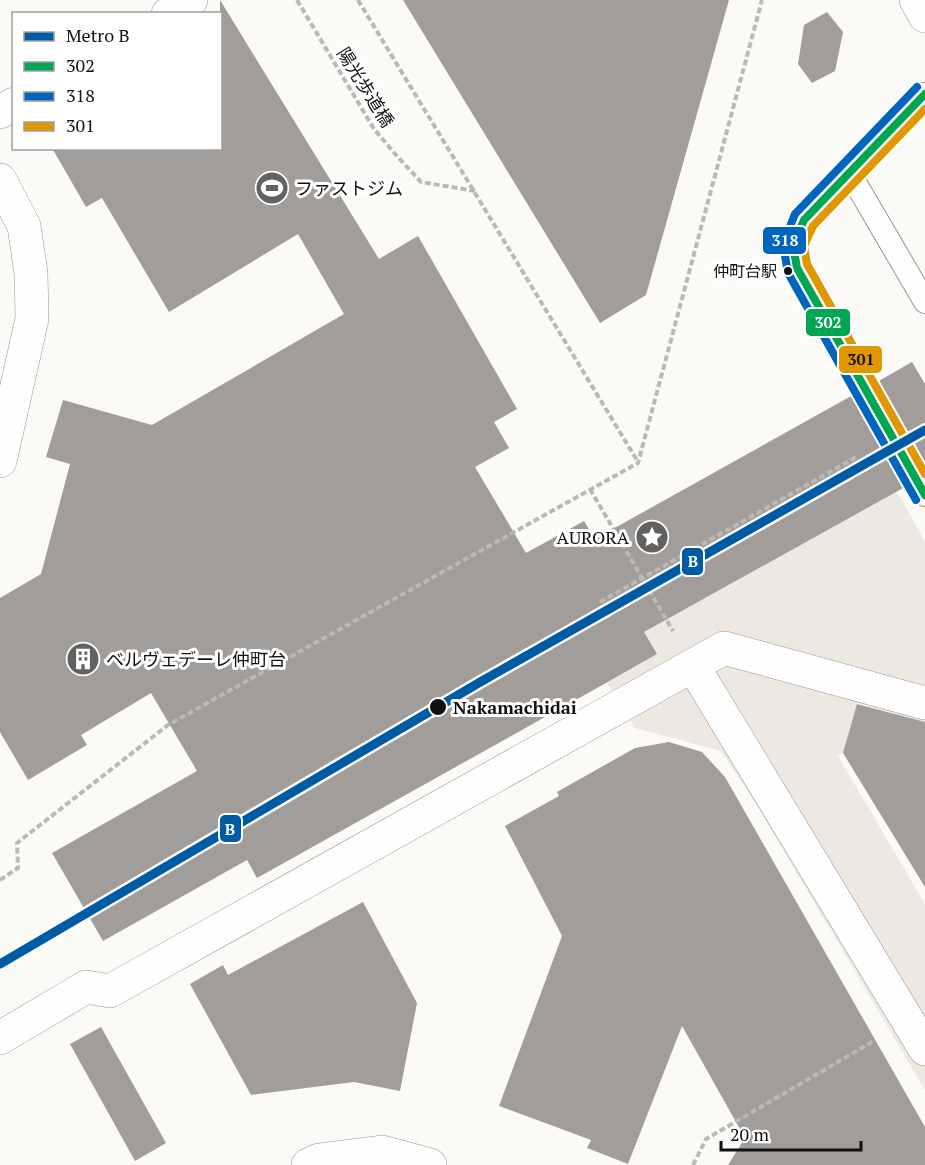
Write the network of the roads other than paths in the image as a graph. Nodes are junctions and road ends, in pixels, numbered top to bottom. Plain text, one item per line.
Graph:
1 (191, 0) edge
2 (916, 0) edge
3 (171, 12) edge
4 (925, 16) edge
5 (925, 94) edge
6 (849, 172) junction
7 (0, 180) edge
8 (925, 302) edge
9 (0, 460) edge
10 (925, 495) edge
11 (693, 666) junction
12 (925, 704) edge
13 (0, 1038) edge
14 (925, 1049) edge
15 (308, 1165) edge
16 (430, 1165) edge

1 - 3 street
2 - 4 street
5 - 6 lane
6 - 8 lane
6 - 10 lane
7 - 9 street
11 - 12 street
11 - 13 street
11 - 14 street
15 - 16 street

